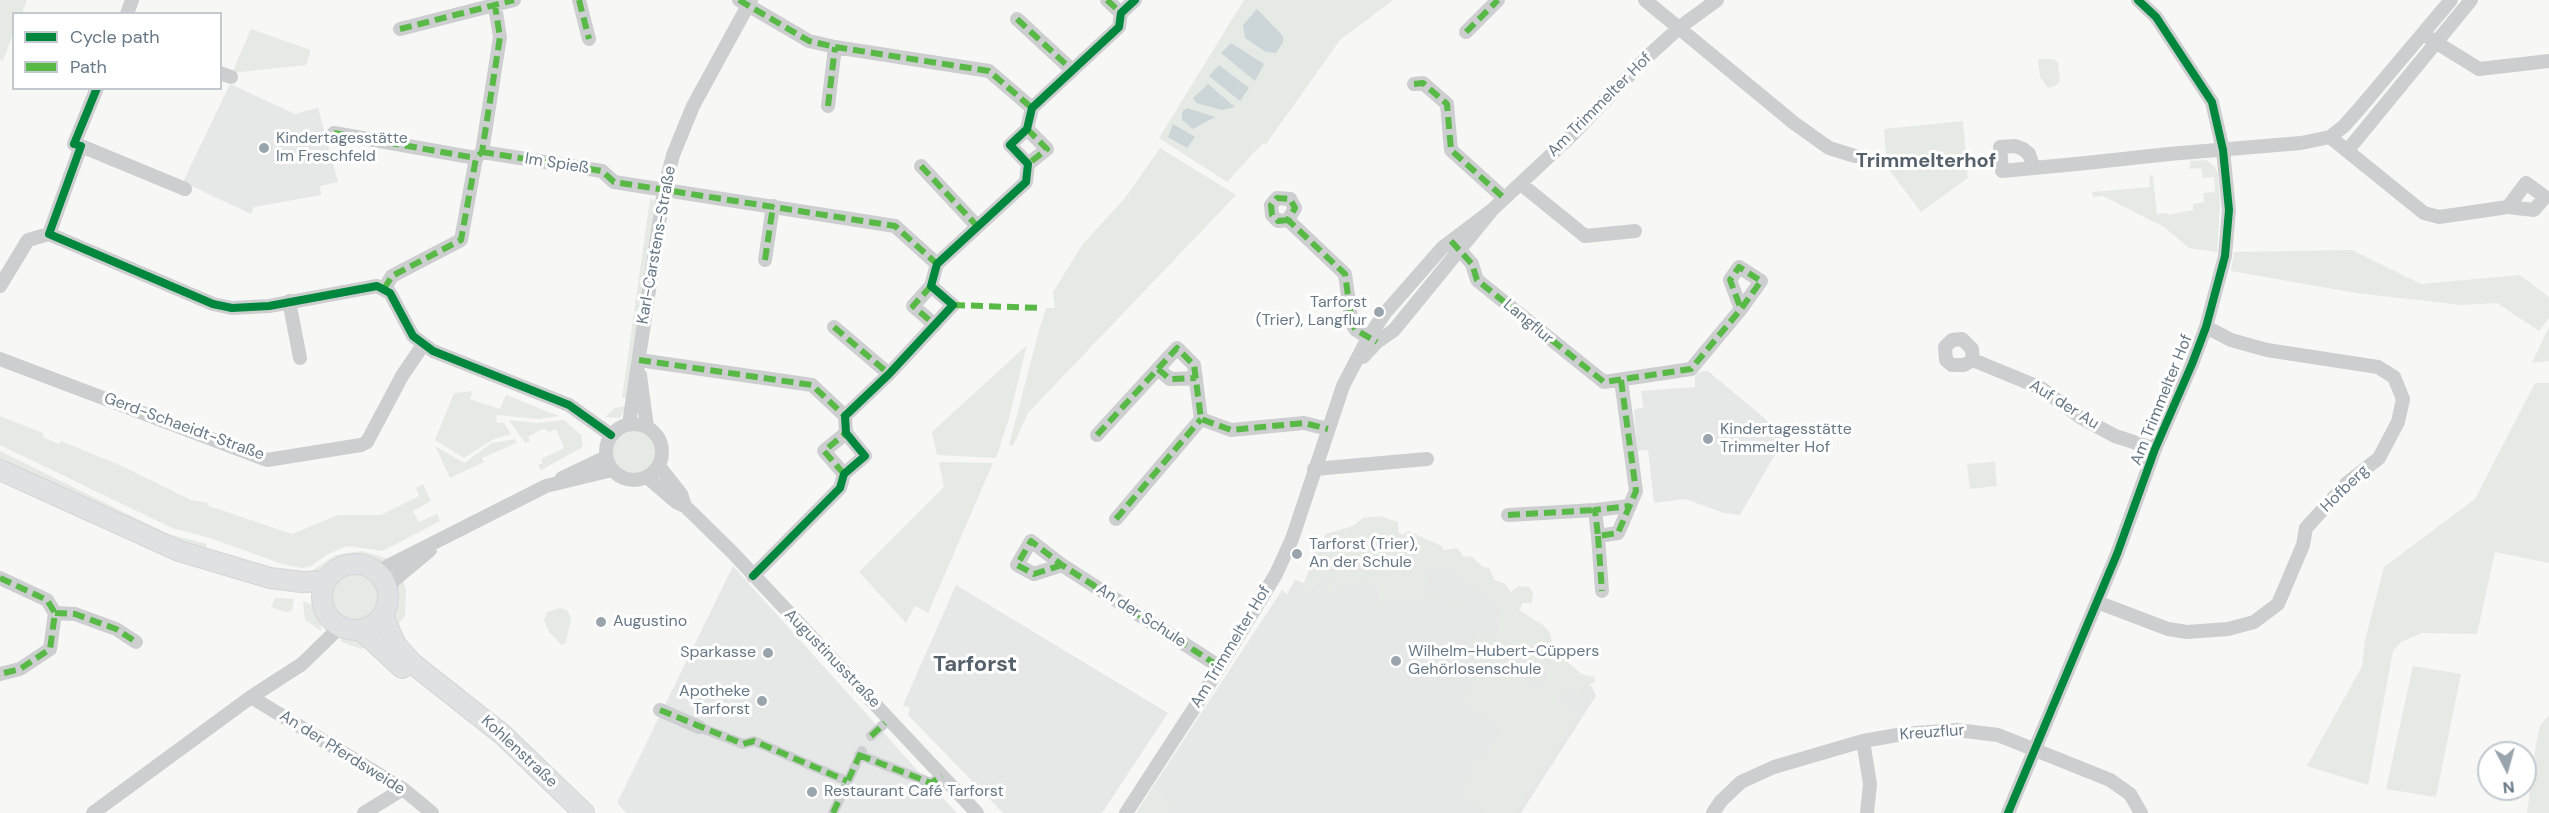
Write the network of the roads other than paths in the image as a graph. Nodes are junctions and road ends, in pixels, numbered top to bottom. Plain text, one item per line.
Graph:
1 (514, 0) edge
2 (579, 0) edge
3 (1107, 0) edge
4 (1135, 0) edge
5 (1498, 0) edge
6 (1645, 0) edge
7 (1717, 0) edge
8 (2138, 0) edge
9 (2451, 0) edge
10 (2471, 0) edge
11 (746, 2) edge
12 (495, 3) edge
13 (1120, 13) junction
14 (1017, 19) dead end
15 (1680, 27) junction
16 (400, 29) dead end
17 (1466, 32) dead end
18 (2422, 34) junction
19 (589, 39) dead end
20 (2436, 42) junction
21 (835, 47) junction
22 (2549, 61) edge
23 (1072, 69) junction
24 (1414, 84) dead end
25 (96, 90) edge
26 (828, 106) dead end
27 (1032, 108) junction
28 (1027, 129) junction
29 (334, 133) dead end
30 (2330, 137) junction
31 (81, 146) junction
32 (2223, 150) junction
33 (2347, 151) junction
34 (479, 155) junction
35 (1855, 156) dead end
36 (1029, 164) junction
37 (921, 166) dead end
38 (2034, 168) dead end
39 (1521, 183) junction
40 (185, 189) dead end
41 (664, 190) junction
42 (1504, 198) junction
43 (773, 206) junction
44 (2508, 207) dead end
45 (1288, 220) dead end
46 (977, 226) junction
47 (1635, 231) dead end
48 (49, 234) junction
49 (1456, 245) junction
50 (765, 260) dead end
51 (937, 264) junction
52 (0, 286) edge
53 (931, 286) junction
54 (384, 289) junction
55 (289, 302) junction
56 (1741, 309) dead end
57 (935, 325) junction
58 (834, 327) dead end
59 (2206, 327) junction
60 (1372, 340) junction
61 (423, 345) junction
62 (300, 358) dead end
63 (0, 360) edge
64 (1973, 360) dead end
65 (639, 362) junction
66 (1158, 369) junction
67 (889, 374) junction
68 (1196, 378) junction
69 (1621, 380) junction
70 (845, 416) junction
71 (1201, 419) junction
72 (629, 424) junction
73 (647, 427) junction
74 (1328, 429) junction
75 (846, 433) junction
76 (611, 435) junction
77 (1097, 435) dead end
78 (2155, 448) junction
79 (606, 457) junction
80 (1427, 459) dead end
81 (659, 466) junction
82 (1314, 469) junction
83 (0, 470) edge
84 (612, 471) junction
85 (844, 474) junction
86 (647, 477) junction
87 (556, 482) junction
88 (685, 506) junction
89 (1629, 506) junction
90 (1595, 510) junction
91 (1508, 515) dead end
92 (1116, 519) dead end
93 (1598, 536) junction
94 (436, 544) junction
95 (179, 551) junction
96 (1062, 565) dead end
97 (376, 572) junction
98 (753, 576) junction
99 (0, 578) edge
100 (326, 581) junction
101 (387, 589) junction
102 (1602, 591) dead end
103 (2097, 602) junction
104 (322, 605) junction
105 (55, 613) junction
106 (383, 616) junction
107 (340, 627) junction
108 (361, 630) junction
109 (136, 642) dead end
110 (1220, 667) junction
111 (0, 674) edge
112 (451, 696) junction
113 (251, 697) junction
114 (660, 710) dead end
115 (885, 723) dead end
116 (699, 727) joint
117 (871, 736) dead end
118 (1863, 741) junction
119 (2033, 749) junction
120 (942, 776) junction
121 (847, 781) junction
122 (403, 789) junction
123 (93, 813) edge
124 (364, 813) edge
125 (432, 813) edge
126 (584, 813) edge
127 (833, 813) edge
128 (977, 813) edge
129 (1126, 813) edge
130 (1713, 813) edge
131 (1868, 813) edge
132 (2008, 813) edge
133 (2141, 813) edge

1 - 12 street
2 - 19 street
3 - 13 street
4 - 13 street
5 - 17 street
6 - 15 street
7 - 15 street, Am Trimmelter Hof
8 - 32 street, Am Trimmelter Hof
9 - 18 street
10 - 20 street
11 - 21 street
11 - 41 street, Karl-Carstens-Straße
12 - 16 street
12 - 34 street
13 - 23 street
14 - 23 street
15 - 35 street
15 - 39 street, Am Trimmelter Hof
18 - 20 street
18 - 30 street
20 - 22 street
20 - 33 street
21 - 26 street
21 - 27 street
23 - 27 street
24 - 42 street
25 - 31 street
27 - 28 street
28 - 36 street
28 - 36 street
29 - 34 street, Im Spieß
30 - 32 street
30 - 33 street
31 - 40 street
31 - 48 street
32 - 38 street
32 - 59 street, Am Trimmelter Hof
33 - 44 street
34 - 41 street, Im Spieß
34 - 54 street
36 - 46 street
37 - 46 street
39 - 42 street, Am Trimmelter Hof
39 - 47 street
41 - 43 street, Im Spieß
41 - 65 street, Karl-Carstens-Straße
42 - 49 street, Am Trimmelter Hof
43 - 50 street
43 - 51 street, Im Spieß
45 - 60 street
46 - 51 street
48 - 52 street
48 - 55 street
49 - 60 street, Am Trimmelter Hof
49 - 69 street, Langflur
51 - 53 street
53 - 57 street
53 - 57 street
54 - 55 street
54 - 61 street
55 - 62 street
56 - 69 street, Langflur
57 - 67 street
58 - 67 street
59 - 78 street, Am Trimmelter Hof
59 - 103 street, Hofberg
60 - 74 street, Am Trimmelter Hof
61 - 63 street, Gerd-Schaeidt-Straße
61 - 76 street
64 - 78 street, Auf der Au
65 - 70 street
65 - 72 street, Karl-Carstens-Straße
65 - 73 street, Karl-Carstens-Straße
66 - 68 street
66 - 68 street
66 - 77 street
67 - 70 street
68 - 71 street
69 - 89 street
70 - 75 street
71 - 74 street
71 - 92 street
72 - 73 street
72 - 76 street
73 - 81 street, Karl-Carstens-Straße
74 - 82 street, Am Trimmelter Hof
75 - 85 street
75 - 85 street
76 - 79 street
78 - 103 street, Am Trimmelter Hof
79 - 84 street
79 - 87 street
80 - 82 street
81 - 86 street
81 - 88 street, Augustinusstraße
82 - 110 street, Am Trimmelter Hof
83 - 95 main road
84 - 86 street
84 - 87 street
85 - 98 street
86 - 88 street, Augustinusstraße
87 - 94 street
88 - 98 street, Augustinusstraße
89 - 90 street
89 - 93 street
90 - 91 street
90 - 93 street
93 - 102 street
94 - 97 street
94 - 101 street
95 - 100 main road
95 - 104 main road
96 - 110 street, An der Schule
97 - 100 main road
97 - 101 main road
98 - 120 street, Augustinusstraße
99 - 105 street
100 - 104 main road
101 - 106 main road
103 - 119 street, Am Trimmelter Hof
104 - 107 main road
105 - 109 street
105 - 111 street
106 - 108 main road
106 - 112 main road, Kohlenstraße
107 - 108 main road
107 - 113 street
108 - 112 main road, Kohlenstraße
110 - 129 street, Am Trimmelter Hof
112 - 126 main road, Kohlenstraße
113 - 122 street, An der Pferdsweide
113 - 123 street
114 - 116 street
115 - 117 street
116 - 121 street
118 - 119 street, Kreuzflur
118 - 130 street, Kreuzflur
118 - 131 street
119 - 132 street, Am Trimmelter Hof
119 - 133 street, Kreuzflur
120 - 121 street
120 - 128 street, Augustinusstraße
121 - 127 street
122 - 124 street
122 - 125 street, An der Pferdsweide

